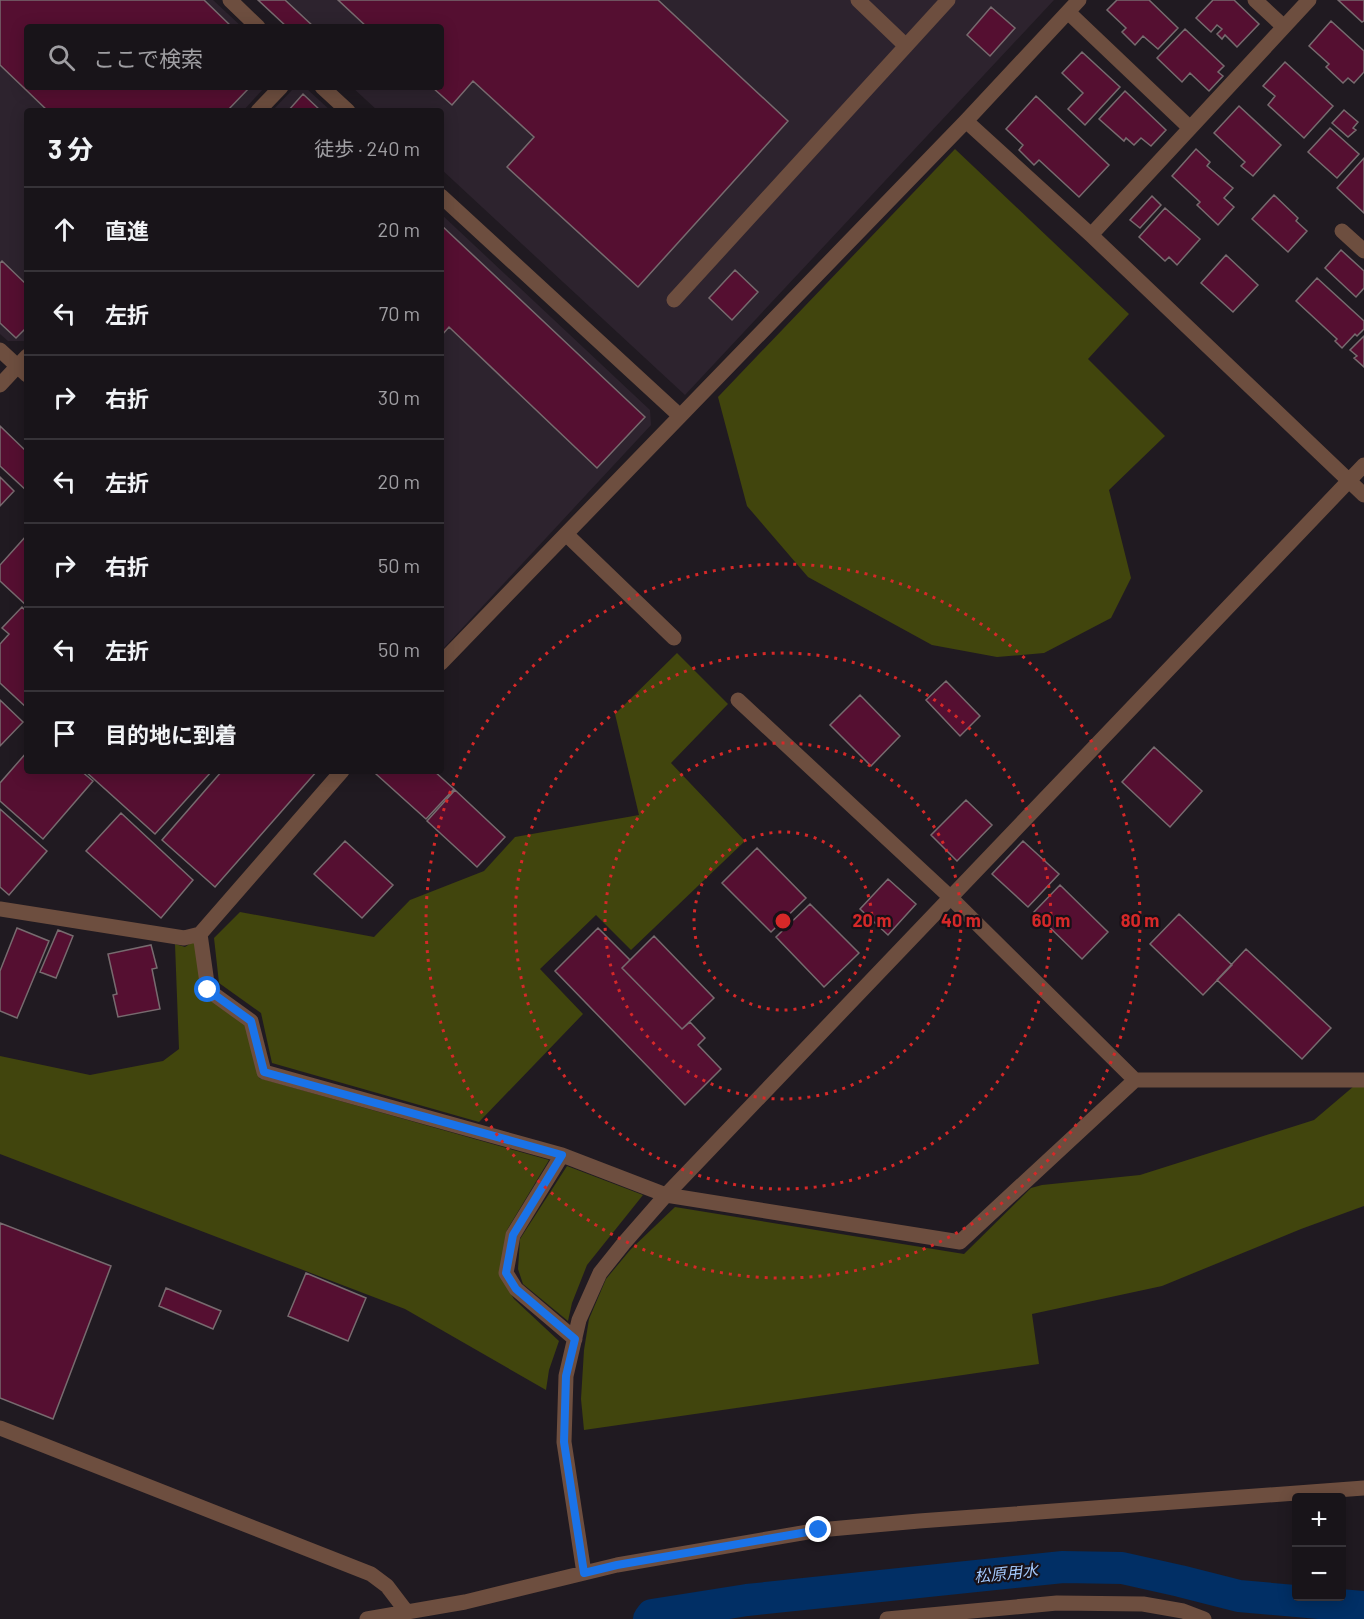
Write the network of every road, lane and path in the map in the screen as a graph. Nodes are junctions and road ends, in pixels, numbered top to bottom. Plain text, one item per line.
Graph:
1 (230, 0) edge
2 (858, 0) edge
3 (948, 0) edge
4 (1079, 0) edge
5 (1255, 0) edge
6 (1309, 0) edge
7 (1068, 12) junction
8 (255, 24) edge
9 (1284, 27) junction
10 (906, 46) junction
11 (278, 90) edge
12 (325, 90) edge
13 (261, 108) edge
14 (345, 108) edge
15 (966, 122) junction
16 (1190, 128) junction
17 (444, 199) edge
18 (1342, 231) dead end
19 (1091, 235) junction
20 (1364, 251) edge
21 (674, 300) dead end
22 (0, 350) edge
23 (24, 366) edge
24 (0, 384) edge
25 (680, 416) junction
26 (1364, 465) edge
27 (1349, 481) junction
28 (1364, 495) edge
29 (566, 534) junction
30 (674, 638) dead end
31 (444, 660) edge
32 (738, 700) dead end
33 (339, 774) edge
34 (950, 897) junction
35 (0, 909) edge
36 (200, 934) junction
37 (1135, 1080) junction
38 (1364, 1080) edge
39 (562, 1155) junction
40 (666, 1195) junction
41 (575, 1339) junction
42 (0, 1428) edge
43 (1364, 1488) edge
44 (584, 1573) junction
45 (406, 1611) junction
46 (367, 1619) edge
47 (887, 1619) edge
48 (1204, 1619) edge

1 - 8 street
2 - 10 street
3 - 10 street
4 - 7 street
5 - 9 street
6 - 9 street
7 - 15 street
7 - 16 street
9 - 16 street
10 - 21 street
11 - 13 street
12 - 14 street
15 - 19 street
15 - 25 street
16 - 19 street
17 - 25 street
18 - 20 street
19 - 27 street
22 - 23 street
23 - 24 street
25 - 29 street
26 - 27 street
27 - 28 street
27 - 34 street
29 - 30 street
29 - 31 street
32 - 34 street
33 - 36 street
34 - 37 street
34 - 40 street
35 - 36 street
36 - 39 street
37 - 38 street
37 - 40 street
39 - 40 street
39 - 41 street
40 - 41 street
41 - 44 street
42 - 45 street
43 - 44 street
44 - 45 street
45 - 46 street
47 - 48 street

